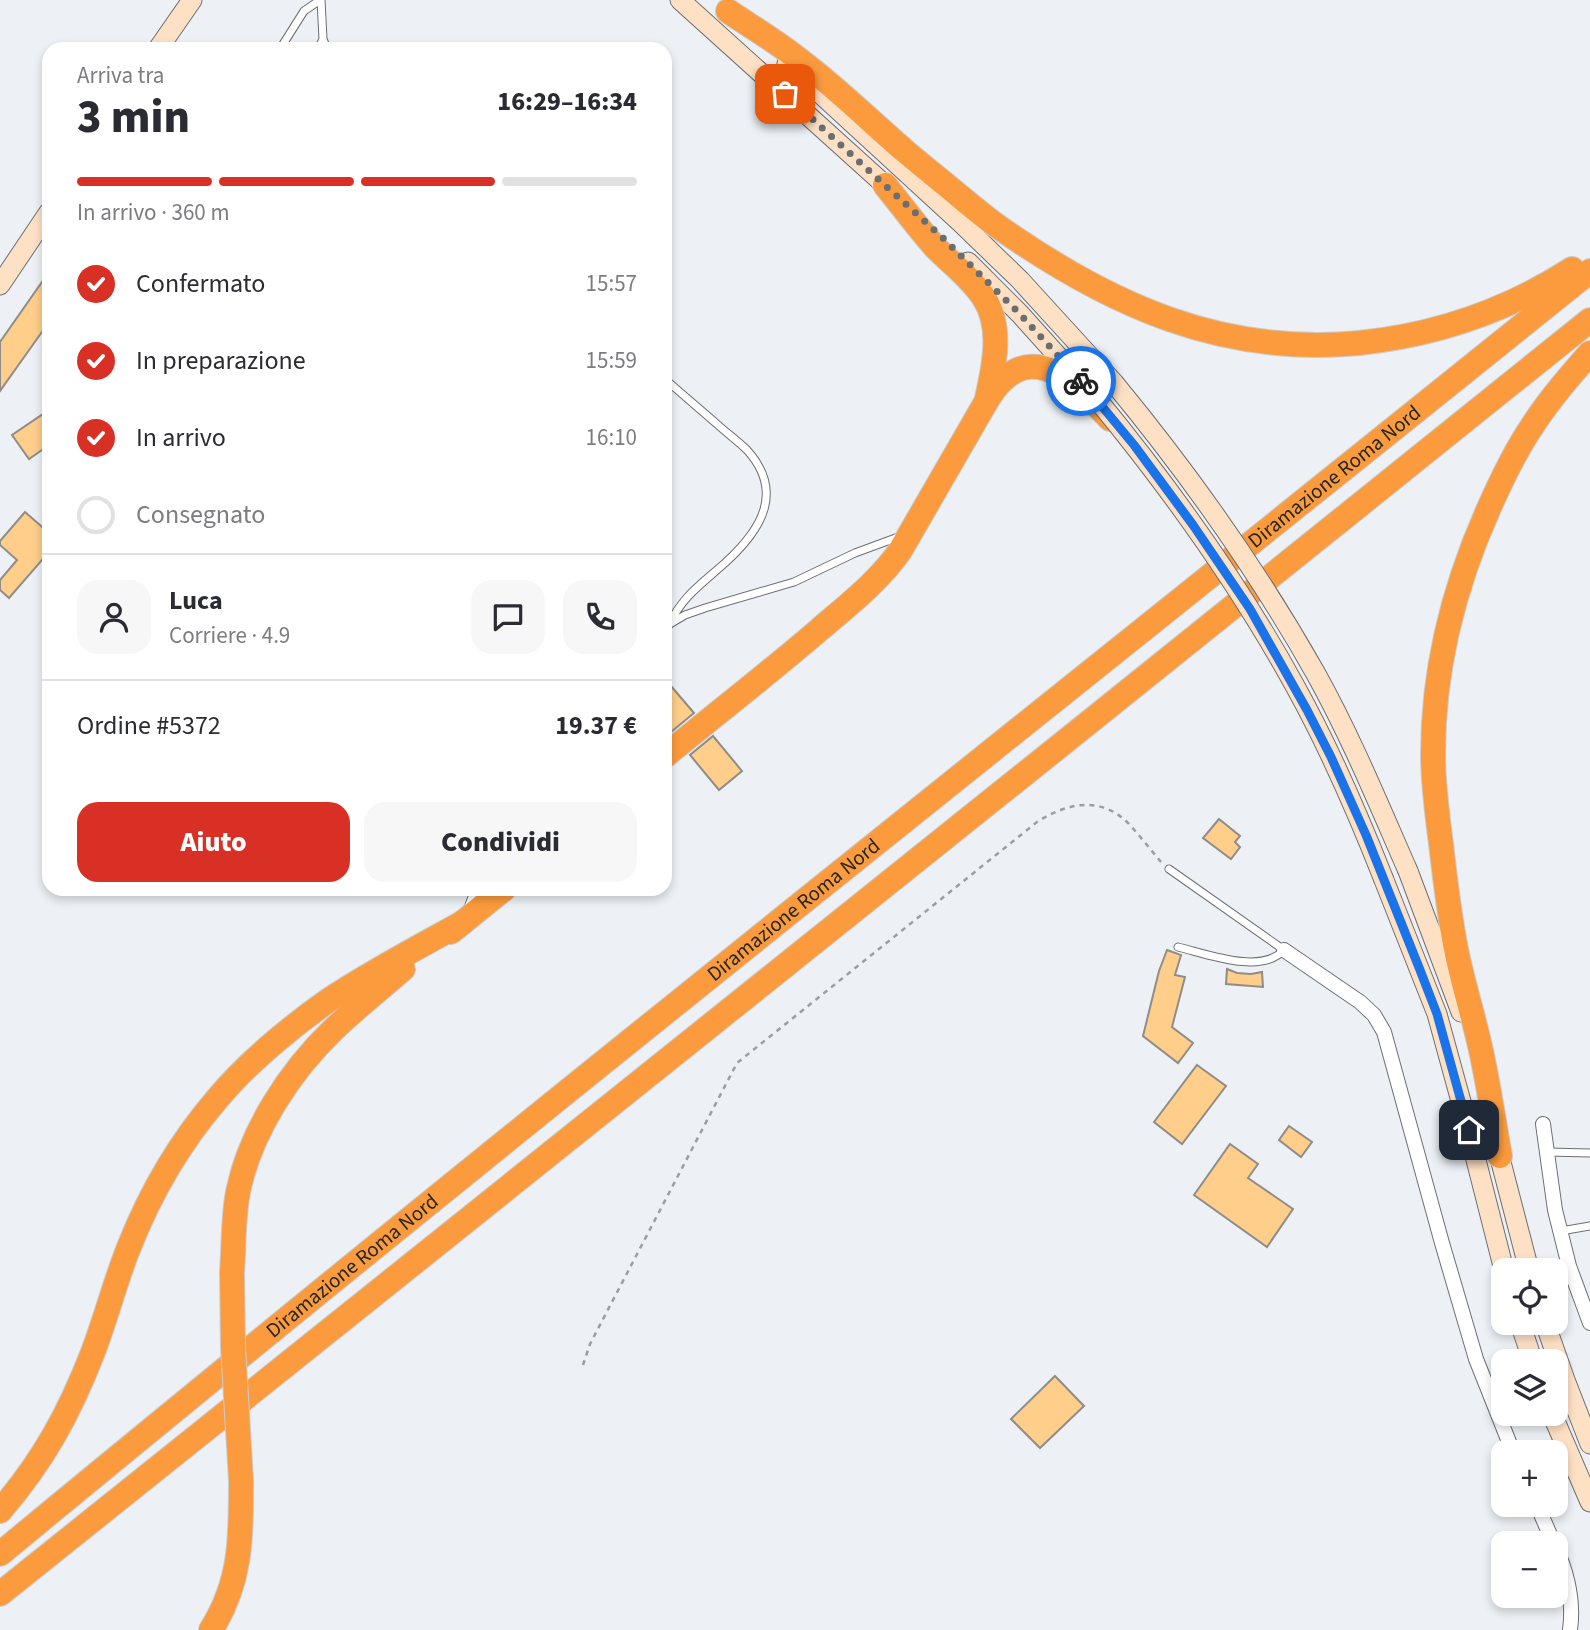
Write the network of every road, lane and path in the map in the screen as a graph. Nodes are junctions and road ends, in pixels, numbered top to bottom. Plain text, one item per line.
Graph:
1 (192, 0) edge
2 (320, 0) edge
3 (680, 0) edge
4 (722, 5) edge
5 (323, 39) junction
6 (167, 42) edge
7 (284, 42) edge
8 (322, 42) edge
9 (324, 42) edge
10 (885, 185) junction
11 (42, 222) edge
12 (1590, 257) edge
13 (1590, 271) edge
14 (0, 285) edge
15 (1590, 320) edge
16 (1590, 354) edge
17 (672, 385) edge
18 (986, 402) junction
19 (1134, 445) junction
20 (911, 532) junction
21 (672, 617) edge
22 (672, 623) edge
23 (672, 750) edge
24 (1169, 869) joint
25 (472, 896) edge
26 (495, 896) edge
27 (462, 923) junction
28 (1178, 947) dead end
29 (1284, 950) junction
30 (1543, 1124) dead end
31 (1547, 1152) junction
32 (1590, 1153) edge
33 (1500, 1156) junction
34 (1590, 1226) edge
35 (1560, 1231) junction
36 (1501, 1258) edge
37 (1526, 1258) edge
38 (1590, 1323) edge
39 (1549, 1335) edge
40 (583, 1365) dead end
41 (1557, 1426) edge
42 (1508, 1440) edge
43 (1590, 1444) edge
44 (1590, 1502) edge
45 (0, 1511) edge
46 (0, 1554) edge
47 (1568, 1582) edge
48 (0, 1594) edge
49 (211, 1630) edge
50 (1570, 1630) edge

1 - 6 main road
2 - 5 lane
2 - 7 lane
3 - 10 main road
4 - 12 highway
4 - 33 main road, bridge
5 - 8 lane
5 - 9 lane
10 - 18 highway
10 - 19 main road, bridge
11 - 14 main road
13 - 46 highway, Diramazione Roma Nord
15 - 48 highway, Diramazione Roma Nord
16 - 33 highway
17 - 21 lane
18 - 19 highway
18 - 20 highway
19 - 36 main road, bridge
20 - 22 lane
20 - 23 highway
24 - 29 lane
24 - 40 path
25 - 27 lane
26 - 27 highway
27 - 45 highway
27 - 49 highway, bridge
28 - 29 lane
29 - 42 street
30 - 31 street
31 - 32 lane
31 - 35 street
33 - 37 main road
34 - 35 lane
35 - 38 street
39 - 43 main road
41 - 44 main road
47 - 50 street

